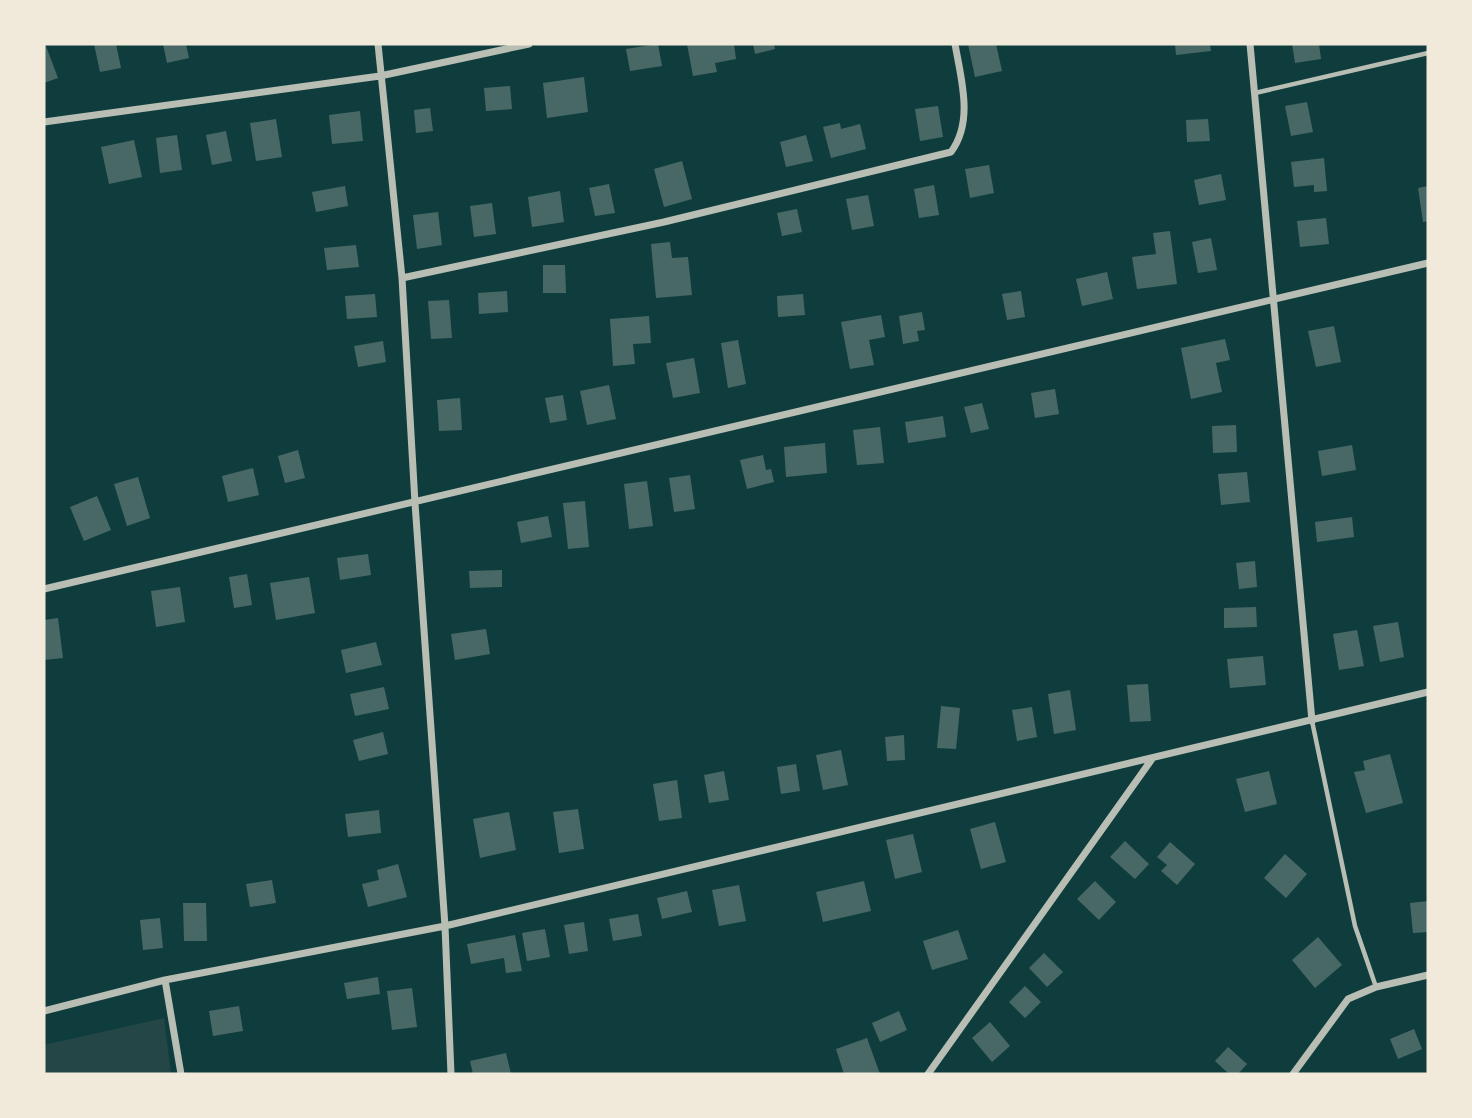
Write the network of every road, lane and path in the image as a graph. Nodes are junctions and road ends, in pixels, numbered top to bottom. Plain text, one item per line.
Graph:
1 (378, 44) edge
2 (529, 44) edge
3 (955, 44) edge
4 (1250, 44) edge
5 (1428, 53) edge
6 (380, 76) junction
7 (1255, 93) junction
8 (44, 122) edge
9 (1428, 263) edge
10 (402, 278) junction
11 (1275, 298) junction
12 (415, 503) junction
13 (44, 589) edge
14 (1428, 692) edge
15 (1312, 721) junction
16 (1153, 758) junction
17 (446, 926) junction
18 (1428, 975) edge
19 (165, 980) junction
20 (1376, 986) junction
21 (44, 1011) edge
22 (181, 1074) edge
23 (451, 1074) edge
24 (928, 1074) edge
25 (1293, 1074) edge

1 - 6 street
2 - 6 street
3 - 10 street
4 - 7 street
5 - 7 lane
6 - 8 street
6 - 10 street
7 - 11 street
9 - 11 street
10 - 12 street
11 - 12 street
11 - 15 street
12 - 13 street
12 - 17 street
14 - 15 street
15 - 16 street
15 - 20 lane
16 - 17 street
16 - 24 street
17 - 19 street
17 - 23 street
18 - 20 street
19 - 21 street
19 - 22 street
20 - 25 street

